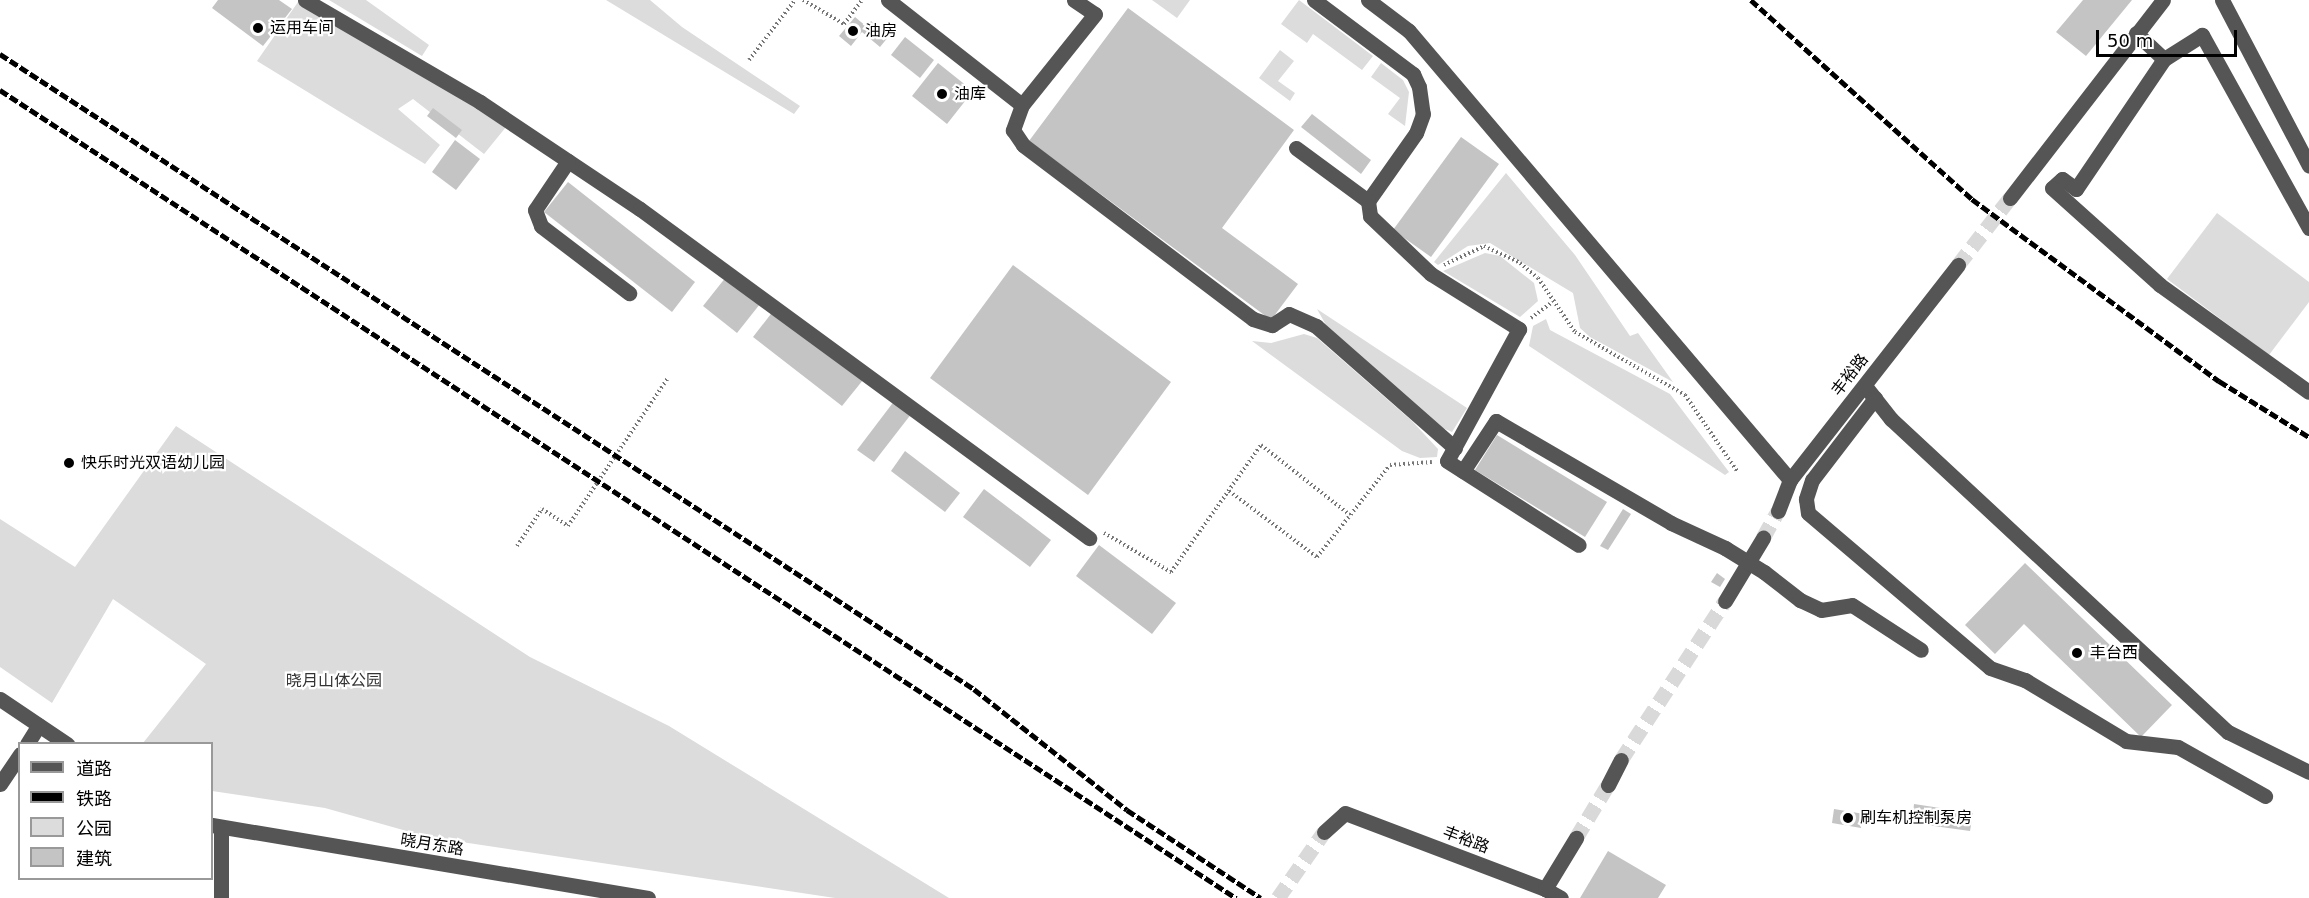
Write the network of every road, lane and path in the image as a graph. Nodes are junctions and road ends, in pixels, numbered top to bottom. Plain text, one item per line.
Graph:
1 (305, 0) edge
2 (795, 0) edge
3 (803, 0) edge
4 (862, 0) edge
5 (888, 0) edge
6 (1074, 0) edge
7 (1314, 0) edge
8 (1368, 0) edge
9 (2163, 0) edge
10 (2222, 0) edge
11 (2136, 33) junction
12 (2164, 59) junction
13 (749, 60) dead end
14 (1022, 105) junction
15 (1296, 148) dead end
16 (2307, 158) edge
17 (568, 161) junction
18 (2010, 198) tunnel mouth
19 (1368, 201) junction
20 (2309, 228) edge
21 (1958, 265) tunnel mouth
22 (1431, 274) junction
23 (629, 293) dead end
24 (1552, 302) junction
25 (1519, 329) junction
26 (668, 378) dead end
27 (1870, 392) junction
28 (2309, 392) edge
29 (1451, 455) junction
30 (1463, 471) junction
31 (1737, 471) dead end
32 (1790, 480) junction
33 (1229, 491) junction
34 (1778, 511) tunnel mouth
35 (1350, 515) junction
36 (1091, 532) joint
37 (1762, 538) tunnel mouth
38 (1580, 545) dead end
39 (517, 546) dead end
40 (1725, 601) tunnel mouth
41 (1921, 650) dead end
42 (0, 699) edge
43 (39, 725) junction
44 (28, 742) edge
45 (64, 742) edge
46 (18, 757) edge
47 (1622, 760) tunnel mouth
48 (2309, 772) edge
49 (0, 784) edge
50 (1608, 785) tunnel mouth
51 (2265, 796) dead end
52 (216, 827) edge
53 (1323, 832) tunnel mouth
54 (1576, 838) tunnel mouth
55 (1545, 889) junction
56 (221, 898) edge
57 (648, 898) edge
58 (1561, 898) edge

1 - 17 street
2 - 13 path
3 - 4 path
5 - 14 street
6 - 14 street
7 - 19 street
8 - 32 street
9 - 11 street
10 - 16 street
11 - 12 street
11 - 18 street
12 - 20 street
12 - 28 street
14 - 29 street
15 - 19 street
17 - 23 street
17 - 36 street
19 - 22 street
21 - 27 street, 丰裕路
22 - 24 path
22 - 25 street
24 - 25 path
24 - 31 path
25 - 29 street
26 - 39 path
27 - 32 street, 丰裕路
27 - 48 street
27 - 51 street
29 - 30 street
29 - 35 path
30 - 38 street
30 - 41 street, bridge
32 - 34 street, 丰裕路
33 - 35 path
33 - 35 path
33 - 36 path
37 - 40 street
42 - 43 street
43 - 44 street
43 - 45 street
46 - 49 street
47 - 50 street
52 - 56 street
52 - 57 street, 晓月东路
53 - 55 street, 丰裕路
54 - 55 street
55 - 58 street

